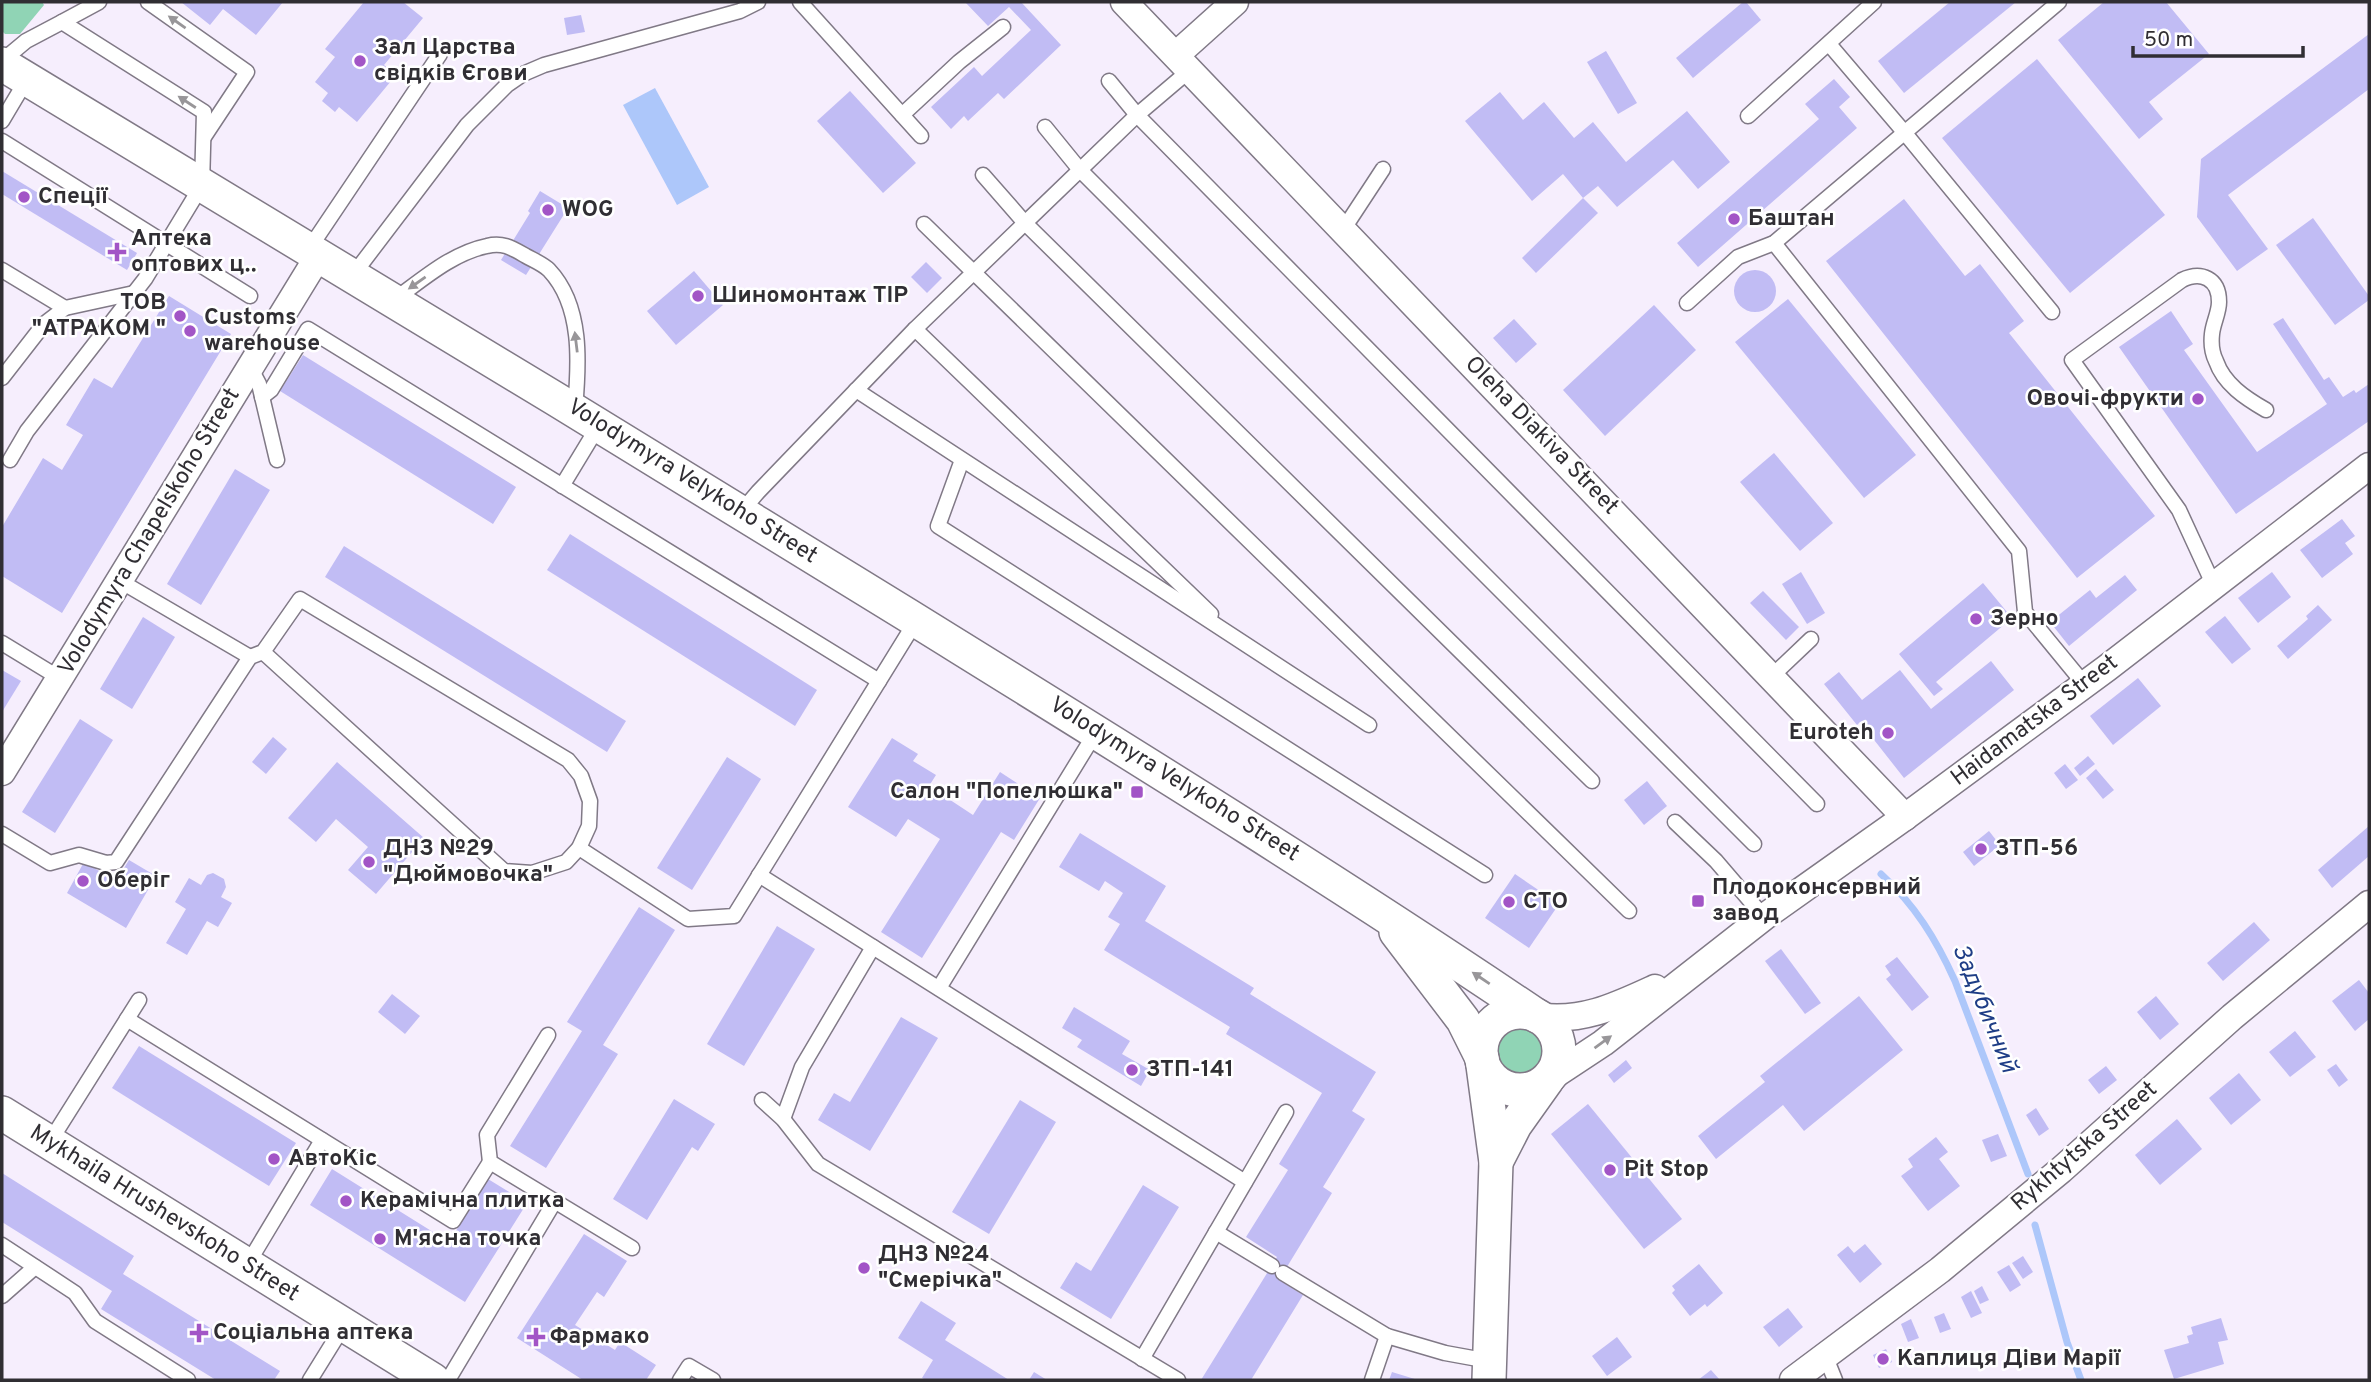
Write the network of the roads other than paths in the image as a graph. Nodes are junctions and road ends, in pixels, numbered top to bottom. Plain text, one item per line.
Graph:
1 (99, 2) edge
2 (148, 2) edge
3 (758, 2) edge
4 (800, 2) edge
5 (1124, 2) edge
6 (1236, 2) edge
7 (1874, 2) edge
8 (2059, 2) edge
9 (62, 22) junction
10 (1003, 27) dead end
11 (1829, 44) junction
12 (440, 54) dead end
13 (1183, 63) junction
14 (10, 68) edge
15 (1109, 81) dead end
16 (902, 115) junction
17 (1137, 115) junction
18 (1748, 116) dead end
19 (2, 121) edge
20 (1045, 127) dead end
21 (1904, 132) junction
22 (921, 136) dead end
23 (203, 138) junction
24 (2, 141) edge
25 (1384, 169) dead end
26 (1080, 170) junction
27 (983, 175) dead end
28 (202, 185) junction
29 (1025, 223) junction
30 (924, 224) dead end
31 (1343, 230) junction
32 (166, 243) junction
33 (1774, 243) junction
34 (314, 252) junction
35 (2, 270) edge
36 (974, 272) junction
37 (353, 275) junction
38 (134, 293) junction
39 (250, 296) dead end
40 (394, 300) junction
41 (1687, 303) dead end
42 (65, 308) junction
43 (2052, 312) dead end
44 (915, 330) junction
45 (250, 367) junction
46 (2, 378) edge
47 (856, 390) junction
48 (262, 397) junction
49 (2266, 410) dead end
50 (587, 417) junction
51 (10, 460) dead end
52 (277, 460) dead end
53 (962, 460) junction
54 (2369, 466) edge
55 (562, 486) junction
56 (741, 512) junction
57 (120, 581) junction
58 (2214, 586) junction
59 (916, 621) junction
60 (1237, 639) junction
61 (1811, 639) dead end
62 (2, 643) edge
63 (257, 654) junction
64 (1770, 677) junction
65 (61, 679) junction
66 (879, 681) junction
67 (2085, 685) junction
68 (1369, 725) dead end
69 (1097, 731) junction
70 (2, 772) edge
71 (1592, 781) dead end
72 (1817, 804) dead end
73 (1905, 817) junction
74 (1675, 822) dead end
75 (2, 834) edge
76 (1754, 844) dead end
77 (579, 848) junction
78 (759, 874) junction
79 (1485, 875) dead end
80 (2369, 904) edge
81 (1378, 908) junction
82 (1629, 911) dead end
83 (1764, 916) junction
84 (873, 947) junction
85 (1695, 969) junction
86 (939, 988) junction
87 (139, 1000) dead end
88 (1537, 1016) junction
89 (127, 1019) junction
90 (548, 1035) dead end
91 (1482, 1058) junction
92 (1547, 1080) junction
93 (762, 1100) dead end
94 (1286, 1112) dead end
95 (2, 1113) edge
96 (782, 1119) junction
97 (322, 1140) junction
98 (49, 1143) junction
99 (489, 1162) junction
100 (1496, 1162) junction
101 (1245, 1182) junction
102 (555, 1200) junction
103 (1216, 1232) junction
104 (2, 1245) edge
105 (632, 1248) dead end
106 (247, 1265) junction
107 (35, 1267) junction
108 (2, 1297) edge
109 (344, 1325) junction
110 (1387, 1336) junction
111 (1825, 1355) junction
112 (1142, 1359) junction
113 (1489, 1371) edge
114 (186, 1380) edge
115 (310, 1380) edge
116 (433, 1380) edge
117 (448, 1380) edge
118 (680, 1380) edge
119 (713, 1380) edge
120 (1178, 1380) edge
121 (1372, 1380) edge
122 (1793, 1380) edge
123 (1835, 1380) edge

1 - 9 lane
23 -> 2 lane
3 - 37 lane
4 - 16 lane
5 - 13 street, Oleha Diakiva Street
6 - 13 street
7 - 11 lane
8 - 21 lane
9 - 14 lane
23 -> 9 lane
10 - 16 lane
11 - 18 lane
11 - 21 lane
12 - 34 lane
13 - 17 lane
13 - 31 street, Oleha Diakiva Street
14 - 19 lane
14 - 28 street, Volodymyra Velykoho Street
15 - 17 lane
16 - 22 lane
17 - 26 lane
17 - 72 lane
20 - 26 lane
21 - 33 lane
21 - 43 lane
23 - 28 lane
24 - 32 lane
25 - 31 lane
26 - 29 lane
26 - 76 lane
27 - 29 lane
28 - 32 lane
28 - 34 street, Volodymyra Velykoho Street
29 - 36 lane
29 - 71 lane
30 - 36 lane
31 - 64 street, Oleha Diakiva Street
32 - 38 lane
32 - 39 lane
33 - 41 lane
33 - 67 lane
34 - 37 street, Volodymyra Velykoho Street
34 - 45 street, Volodymyra Chapelskoho Street
35 - 42 lane
36 - 44 lane
36 - 82 lane
37 - 40 street, Volodymyra Velykoho Street
38 - 42 lane
38 - 51 lane
40 - 50 street, Volodymyra Velykoho Street
50 -> 40 lane
42 - 46 lane
44 - 47 lane
44 - 60 lane
45 - 48 lane
45 - 57 street, Volodymyra Chapelskoho Street
47 - 53 lane
47 - 56 lane
48 - 52 lane
48 - 55 lane
49 - 58 lane
50 - 55 lane
50 - 56 street, Volodymyra Velykoho Street
53 - 60 lane
53 - 79 lane
54 - 58 street, Haidamatska Street
55 - 66 lane
56 - 59 street, Volodymyra Velykoho Street
57 - 63 lane
57 - 65 street, Volodymyra Chapelskoho Street
58 - 67 street, Haidamatska Street
59 - 66 lane
59 - 69 street, Volodymyra Velykoho Street
60 - 68 lane
61 - 64 lane
62 - 65 lane
63 - 75 lane
63 - 77 lane
63 - 77 lane
64 - 73 street, Oleha Diakiva Street
65 - 70 street, Volodymyra Chapelskoho Street
66 - 78 lane
67 - 73 street, Haidamatska Street
69 - 81 street, Volodymyra Velykoho Street
69 - 86 lane
73 - 83 street, Haidamatska Street
74 - 83 lane
77 - 78 lane
78 - 84 lane
80 - 111 street, Rykhtytska Street
88 -> 81 street, Volodymyra Velykoho Street
81 - 91 street, Volodymyra Velykoho Street
83 - 85 street, Haidamatska Street
84 - 86 lane
84 - 96 lane
85 - 88 street, Haidamatska Street
92 -> 85 street, Haidamatska Street
86 - 101 lane
87 - 89 lane
88 - 91 street
88 - 92 street
89 - 97 lane
89 - 98 lane
90 - 99 lane
91 - 92 street
91 - 100 street, Volodymyra Velykoho Street
92 - 100 street, Volodymyra Velykoho Street
93 - 96 lane
94 - 101 lane
95 - 98 street, Mykhaila Hrushevskoho Street
96 - 112 lane
97 - 99 lane
97 - 106 lane
98 - 106 street, Mykhaila Hrushevskoho Street
99 - 102 lane
100 - 113 street, Volodymyra Velykoho Street
101 - 103 lane
102 - 105 lane
102 - 117 lane
103 - 110 lane
103 - 112 lane
104 - 107 lane
106 - 109 street, Mykhaila Hrushevskoho Street
107 - 108 lane
107 - 114 lane
109 - 115 lane
109 - 116 street, Mykhaila Hrushevskoho Street
110 - 113 lane
110 - 121 lane
111 - 122 street, Rykhtytska Street
111 - 123 lane
112 - 120 lane
118 - 119 lane

